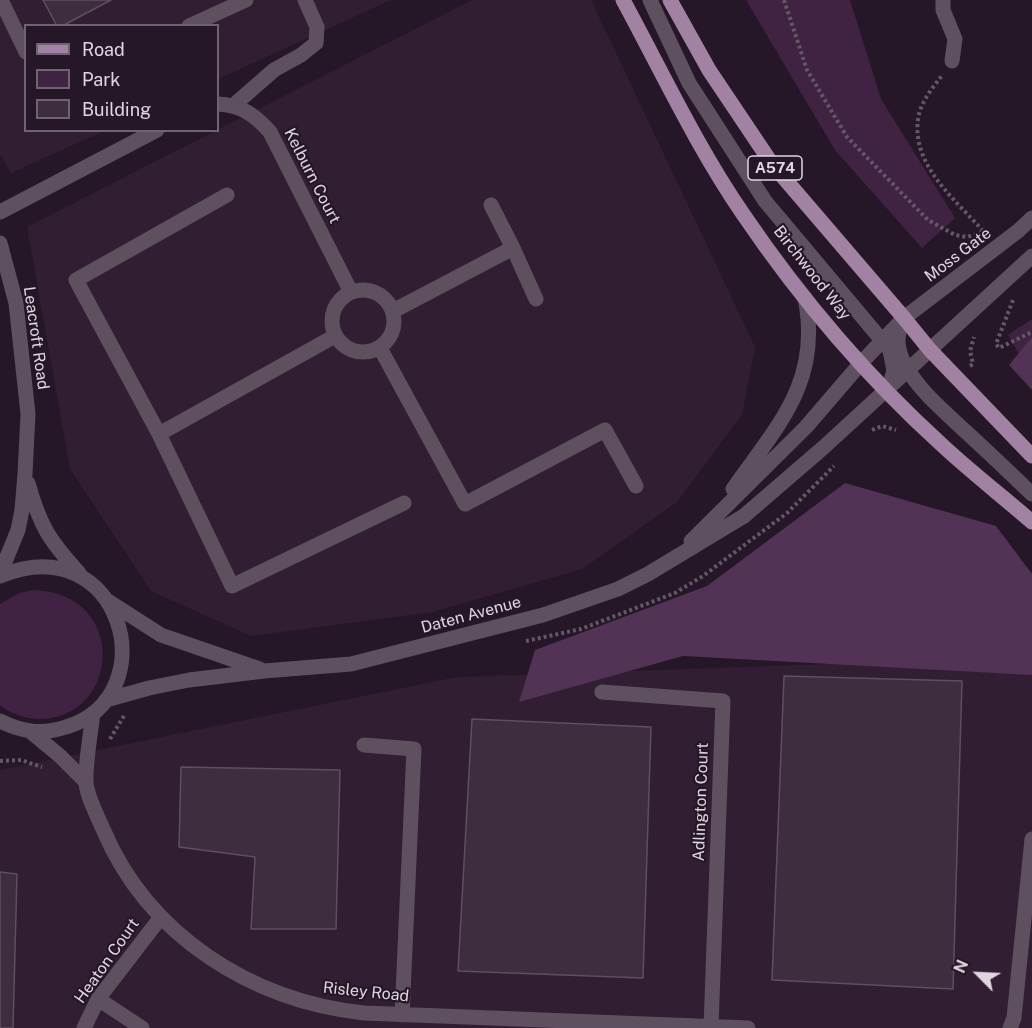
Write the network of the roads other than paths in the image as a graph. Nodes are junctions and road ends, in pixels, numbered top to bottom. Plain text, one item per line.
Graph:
1 (1, 0) edge
2 (246, 0) edge
3 (304, 0) edge
4 (623, 0) edge
5 (650, 0) edge
6 (670, 0) edge
7 (943, 0) edge
8 (193, 24) edge
9 (24, 48) edge
10 (952, 61) road end
11 (219, 104) edge
12 (234, 105) junction
13 (153, 132) edge
14 (227, 195) dead end
15 (491, 205) dead end
16 (0, 212) edge
17 (1032, 218) edge
18 (0, 243) edge
19 (513, 248) junction
20 (1032, 256) edge
21 (351, 292) junction
22 (805, 298) junction
23 (536, 299) dead end
24 (393, 311) junction
25 (904, 318) junction
26 (335, 336) junction
27 (883, 340) junction
28 (380, 348) junction
29 (930, 350) junction
30 (861, 363) junction
31 (908, 370) junction
32 (886, 390) junction
33 (159, 434) junction
34 (1032, 456) edge
35 (26, 474) junction
36 (636, 486) dead end
37 (1032, 494) edge
38 (404, 502) dead end
39 (714, 516) junction
40 (1032, 522) edge
41 (676, 556) junction
42 (0, 575) edge
43 (84, 578) junction
44 (108, 601) junction
45 (264, 671) junction
46 (602, 692) dead end
47 (106, 700) junction
48 (93, 713) junction
49 (0, 721) edge
50 (7, 731) edge
51 (31, 732) junction
52 (364, 746) dead end
53 (86, 782) junction
54 (1032, 839) edge
55 (161, 917) junction
56 (98, 999) junction
57 (402, 1015) junction
58 (473, 1023) edge
59 (630, 1026) edge
60 (711, 1027) edge
61 (84, 1028) edge
62 (142, 1028) edge
63 (748, 1028) edge
64 (1010, 1028) edge

1 - 9 street
2 - 8 street
3 - 12 street
4 - 22 main road, Birchwood Way / A574
5 - 27 street, A574
6 - 25 main road, A574
7 - 10 street
11 - 12 street, Kelburn Court
12 - 21 street, Kelburn Court
13 - 16 street
14 - 33 street
15 - 19 street
17 - 25 street, Moss Gate
18 - 35 street, Leacroft Road
19 - 23 street
19 - 24 street
20 - 29 street
21 - 24 street
21 - 26 street
22 - 30 main road, Birchwood Way / A574
22 - 39 street
24 - 28 street
25 - 27 street, Daten Avenue
25 - 29 main road, A574
25 - 31 street
26 - 28 street
26 - 33 street
27 - 30 street, Daten Avenue
27 - 32 street, A574
28 - 36 street
29 - 31 street, Daten Avenue
29 - 34 main road, A574
30 - 32 main road, Birchwood Way / A574
30 - 39 street, Daten Avenue
31 - 32 street, Daten Avenue
31 - 37 street
32 - 40 main road, Birchwood Way / A574
32 - 41 street, Daten Avenue
33 - 38 street
35 - 42 street, Leacroft Road
35 - 43 street, Leacroft Road
39 - 41 street, Daten Avenue
41 - 45 street, Daten Avenue
42 - 43 street
43 - 44 street, Leacroft Road
44 - 45 street, Daten Avenue
44 - 47 street
45 - 47 street, Daten Avenue
46 - 60 street, Adlington Court
47 - 48 street
48 - 51 street
48 - 53 street, Risley Road
49 - 50 street
50 - 51 street
51 - 53 street, Risley Road
52 - 57 street
53 - 55 street, Risley Road
54 - 64 street
55 - 56 street, Heaton Court
55 - 57 street, Risley Road
56 - 61 street, Heaton Court
56 - 62 street
57 - 58 street, Risley Road
58 - 59 street, Risley Road
59 - 60 street, Risley Road
60 - 63 street, Risley Road

